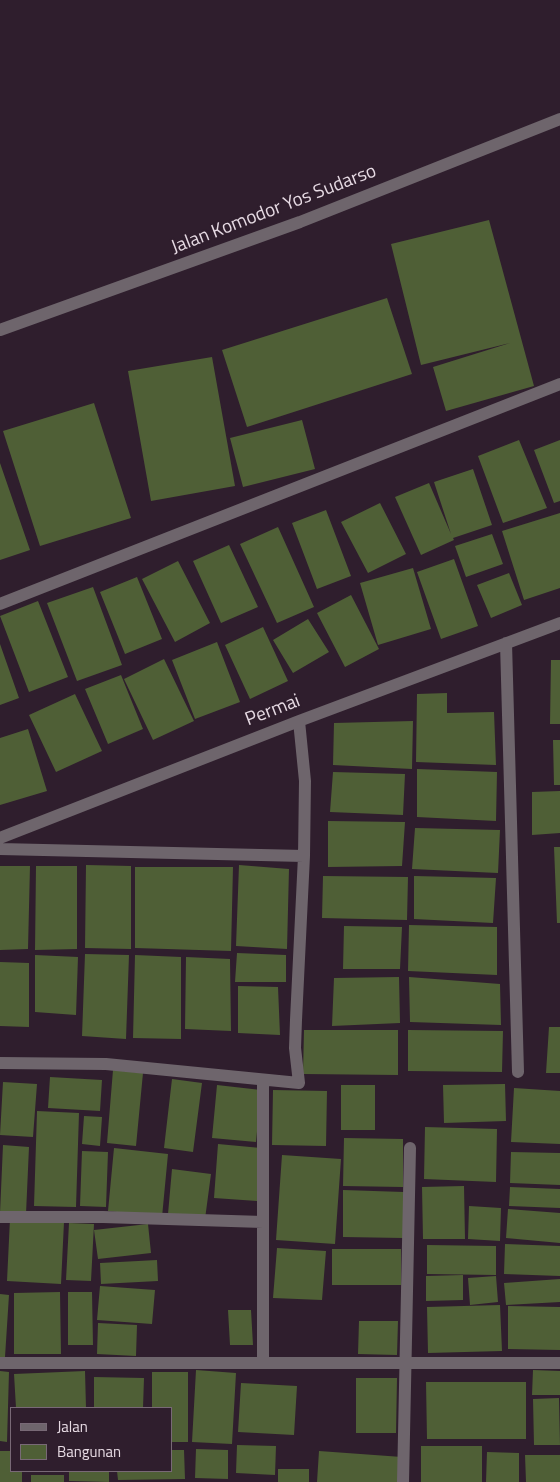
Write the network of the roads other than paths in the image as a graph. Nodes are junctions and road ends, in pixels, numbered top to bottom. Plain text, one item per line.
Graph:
1 (560, 119) edge
2 (0, 330) edge
3 (560, 384) edge
4 (0, 604) edge
5 (560, 623) edge
6 (506, 643) junction
7 (299, 721) junction
8 (0, 838) edge
9 (0, 849) edge
10 (304, 856) junction
11 (0, 1063) edge
12 (518, 1072) dead end
13 (263, 1081) junction
14 (410, 1148) dead end
15 (0, 1217) edge
16 (263, 1222) junction
17 (406, 1361) junction
18 (263, 1362) junction
19 (560, 1363) edge
20 (0, 1364) edge
21 (403, 1482) edge

1 - 2 street, Jalan Komodor Yos Sudarso
3 - 4 street
5 - 6 street, Permai
6 - 7 street, Permai
6 - 12 street
7 - 8 street, Permai
7 - 10 street
9 - 10 street
10 - 13 street
11 - 13 street
13 - 16 street
14 - 17 street
15 - 16 street
16 - 18 street
17 - 18 street
17 - 19 street
17 - 21 street
18 - 20 street

